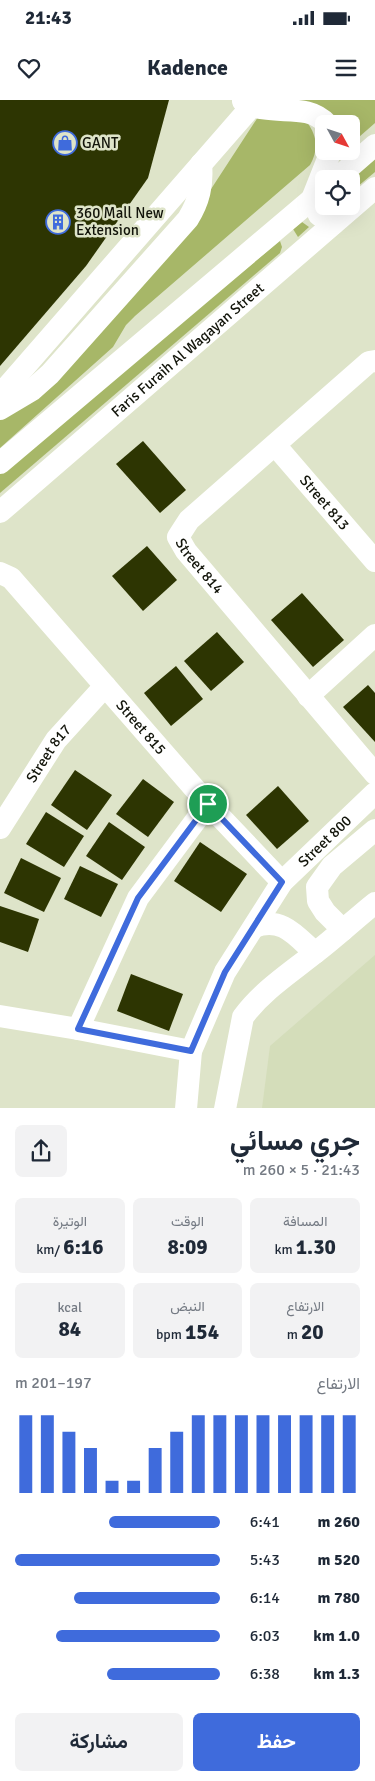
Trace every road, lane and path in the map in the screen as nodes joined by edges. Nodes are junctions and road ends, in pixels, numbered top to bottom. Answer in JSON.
{"nodes":[{"id":1,"x":250,"y":102,"type":"edge"},
{"id":2,"x":319,"y":115,"type":"edge"},
{"id":3,"x":375,"y":144,"type":"edge"},
{"id":4,"x":201,"y":164,"type":"junction"},
{"id":5,"x":346,"y":170,"type":"edge"},
{"id":6,"x":375,"y":188,"type":"edge"},
{"id":7,"x":315,"y":197,"type":"edge"},
{"id":8,"x":320,"y":215,"type":"edge"},
{"id":9,"x":333,"y":224,"type":"junction"},
{"id":10,"x":278,"y":228,"type":"junction"},
{"id":11,"x":300,"y":252,"type":"junction"},
{"id":12,"x":375,"y":362,"type":"edge"},
{"id":13,"x":0,"y":395,"type":"edge"},
{"id":14,"x":0,"y":409,"type":"edge"},
{"id":15,"x":275,"y":445,"type":"junction"},
{"id":16,"x":0,"y":463,"type":"edge"},
{"id":17,"x":0,"y":512,"type":"edge"},
{"id":18,"x":375,"y":561,"type":"edge"},
{"id":19,"x":0,"y":574,"type":"edge"},
{"id":20,"x":375,"y":635,"type":"edge"},
{"id":21,"x":104,"y":686,"type":"junction"},
{"id":22,"x":308,"y":696,"type":"junction"},
{"id":23,"x":375,"y":774,"type":"edge"},
{"id":24,"x":375,"y":793,"type":"edge"},
{"id":25,"x":208,"y":804,"type":"junction"},
{"id":26,"x":0,"y":828,"type":"edge"},
{"id":27,"x":375,"y":830,"type":"edge"},
{"id":28,"x":282,"y":882,"type":"junction"},
{"id":29,"x":375,"y":903,"type":"edge"},
{"id":30,"x":254,"y":927,"type":"junction"},
{"id":31,"x":343,"y":930,"type":"junction"},
{"id":32,"x":315,"y":953,"type":"junction"},
{"id":33,"x":0,"y":1016,"type":"edge"},
{"id":34,"x":78,"y":1029,"type":"junction"},
{"id":35,"x":191,"y":1051,"type":"junction"},
{"id":36,"x":186,"y":1108,"type":"edge"},
{"id":37,"x":225,"y":1108,"type":"edge"}],
"edges":[{"from":1,"to":2,"type":"street"},
{"from":1,"to":4,"type":"street"},
{"from":3,"to":5,"type":"street"},
{"from":4,"to":13,"type":"street"},
{"from":4,"to":14,"type":"street"},
{"from":6,"to":9,"type":"street","name":"Faris Furaih Al Wagayan Street"},
{"from":7,"to":10,"type":"street"},
{"from":8,"to":9,"type":"street"},
{"from":9,"to":11,"type":"street","name":"Faris Furaih Al Wagayan Street"},
{"from":10,"to":11,"type":"street"},
{"from":10,"to":16,"type":"street"},
{"from":11,"to":17,"type":"street","name":"Faris Furaih Al Wagayan Street"},
{"from":12,"to":15,"type":"street","name":"Street 814"},
{"from":15,"to":18,"type":"street","name":"Street 813"},
{"from":15,"to":22,"type":"street","name":"Street 814"},
{"from":19,"to":21,"type":"street","name":"Street 815"},
{"from":20,"to":22,"type":"street"},
{"from":21,"to":25,"type":"street","name":"Street 815"},
{"from":21,"to":26,"type":"street","name":"Street 817"},
{"from":22,"to":23,"type":"street","name":"Street 814"},
{"from":24,"to":28,"type":"street","name":"Street 800"},
{"from":25,"to":28,"type":"street","name":"Street 815"},
{"from":25,"to":34,"type":"street"},
{"from":27,"to":31,"type":"street"},
{"from":28,"to":30,"type":"street","name":"Street 800"},
{"from":29,"to":31,"type":"street"},
{"from":30,"to":32,"type":"street"},
{"from":30,"to":35,"type":"street","name":"Street 800"},
{"from":31,"to":32,"type":"street"},
{"from":32,"to":37,"type":"street"},
{"from":33,"to":34,"type":"street"},
{"from":34,"to":35,"type":"street"},
{"from":35,"to":36,"type":"street","name":"Street 800"}]}
